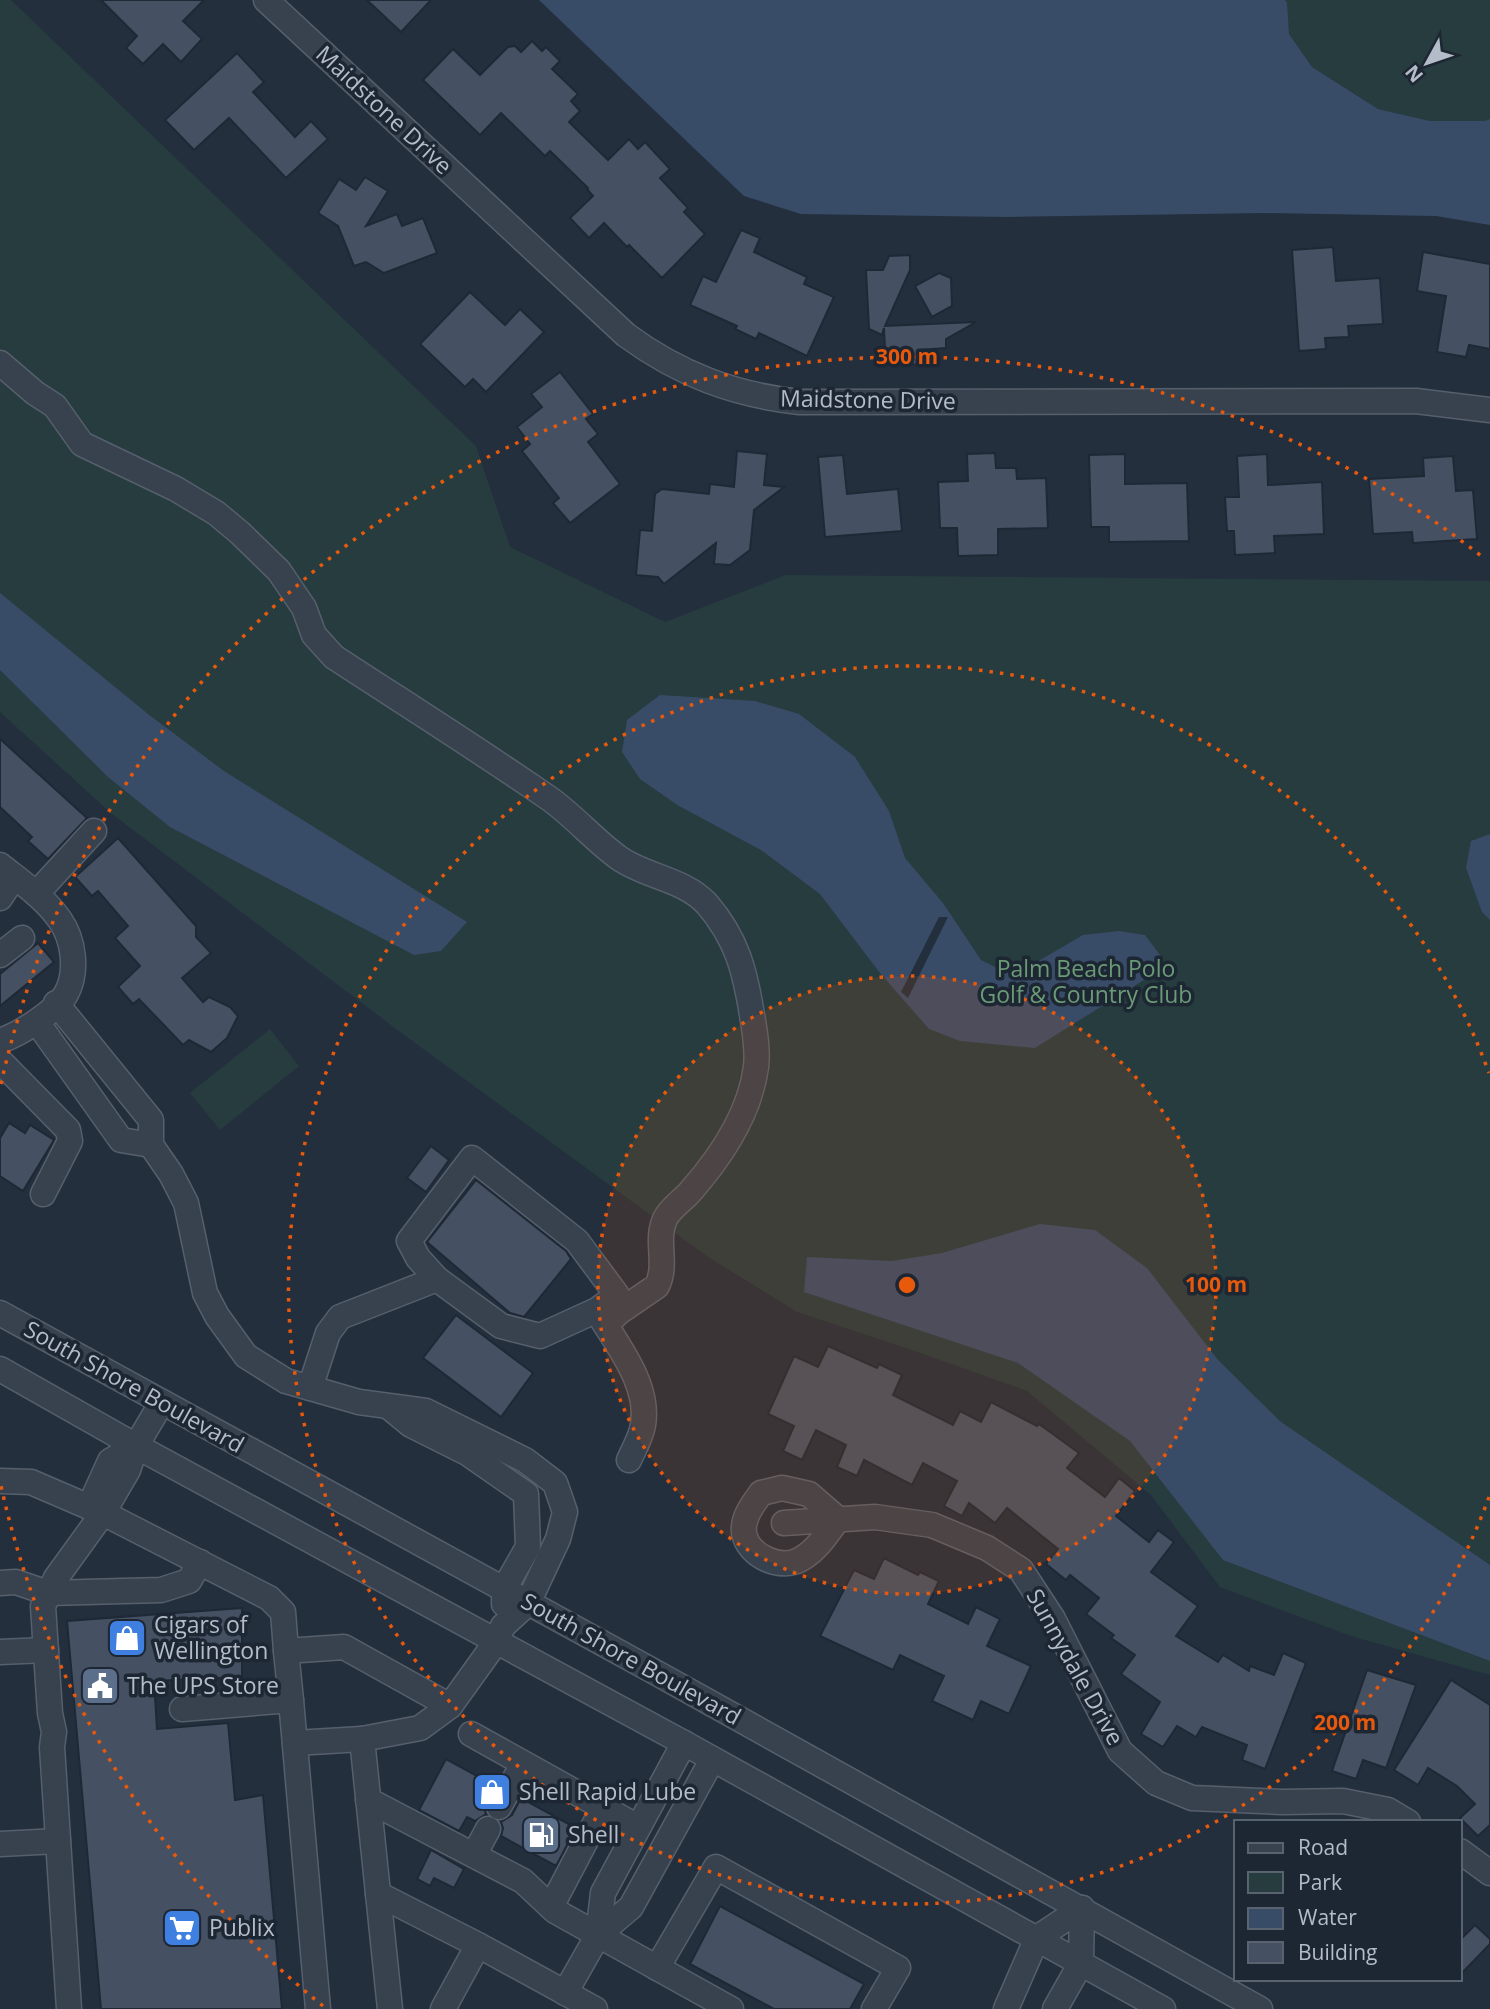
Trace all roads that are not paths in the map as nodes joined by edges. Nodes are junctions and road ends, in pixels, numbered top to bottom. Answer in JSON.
{"nodes":[{"id":1,"x":266,"y":0,"type":"edge"},
{"id":2,"x":0,"y":363,"type":"edge"},
{"id":3,"x":1490,"y":410,"type":"edge"},
{"id":4,"x":94,"y":831,"type":"dead end"},
{"id":5,"x":7,"y":871,"type":"edge"},
{"id":6,"x":36,"y":894,"type":"junction"},
{"id":7,"x":0,"y":898,"type":"edge"},
{"id":8,"x":22,"y":938,"type":"dead end"},
{"id":9,"x":0,"y":955,"type":"edge"},
{"id":10,"x":56,"y":1003,"type":"junction"},
{"id":11,"x":37,"y":1023,"type":"junction"},
{"id":12,"x":0,"y":1041,"type":"edge"},
{"id":13,"x":0,"y":1061,"type":"edge"},
{"id":14,"x":151,"y":1145,"type":"junction"},
{"id":15,"x":43,"y":1194,"type":"dead end"},
{"id":16,"x":437,"y":1279,"type":"junction"},
{"id":17,"x":0,"y":1313,"type":"edge"},
{"id":18,"x":601,"y":1318,"type":"junction"},
{"id":19,"x":0,"y":1369,"type":"edge"},
{"id":20,"x":310,"y":1388,"type":"junction"},
{"id":21,"x":162,"y":1402,"type":"junction"},
{"id":22,"x":389,"y":1406,"type":"junction"},
{"id":23,"x":136,"y":1446,"type":"junction"},
{"id":24,"x":629,"y":1460,"type":"dead end"},
{"id":25,"x":0,"y":1481,"type":"edge"},
{"id":26,"x":103,"y":1513,"type":"junction"},
{"id":27,"x":785,"y":1523,"type":"dead end"},
{"id":28,"x":200,"y":1562,"type":"junction"},
{"id":29,"x":0,"y":1583,"type":"edge"},
{"id":30,"x":504,"y":1589,"type":"junction"},
{"id":31,"x":48,"y":1593,"type":"junction"},
{"id":32,"x":528,"y":1602,"type":"junction"},
{"id":33,"x":500,"y":1634,"type":"junction"},
{"id":34,"x":46,"y":1650,"type":"junction"},
{"id":35,"x":286,"y":1651,"type":"junction"},
{"id":36,"x":0,"y":1652,"type":"edge"},
{"id":37,"x":291,"y":1700,"type":"junction"},
{"id":38,"x":450,"y":1706,"type":"junction"},
{"id":39,"x":182,"y":1709,"type":"dead end"},
{"id":40,"x":471,"y":1734,"type":"dead end"},
{"id":41,"x":362,"y":1740,"type":"junction"},
{"id":42,"x":295,"y":1743,"type":"junction"},
{"id":43,"x":684,"y":1743,"type":"junction"},
{"id":44,"x":712,"y":1760,"type":"junction"},
{"id":45,"x":523,"y":1763,"type":"junction"},
{"id":46,"x":368,"y":1800,"type":"junction"},
{"id":47,"x":603,"y":1808,"type":"junction"},
{"id":48,"x":1404,"y":1820,"type":"edge"},
{"id":49,"x":638,"y":1827,"type":"junction"},
{"id":50,"x":58,"y":1841,"type":"junction"},
{"id":51,"x":0,"y":1844,"type":"edge"},
{"id":52,"x":1462,"y":1852,"type":"edge"},
{"id":53,"x":474,"y":1855,"type":"junction"},
{"id":54,"x":1490,"y":1873,"type":"edge"},
{"id":55,"x":378,"y":1894,"type":"junction"},
{"id":56,"x":551,"y":1907,"type":"junction"},
{"id":57,"x":1082,"y":1908,"type":"junction"},
{"id":58,"x":597,"y":1935,"type":"junction"},
{"id":59,"x":1038,"y":1938,"type":"junction"},
{"id":60,"x":478,"y":1945,"type":"junction"},
{"id":61,"x":1081,"y":1963,"type":"junction"},
{"id":62,"x":657,"y":1968,"type":"junction"},
{"id":63,"x":565,"y":1993,"type":"junction"},
{"id":64,"x":717,"y":2006,"type":"edge"},
{"id":65,"x":69,"y":2009,"type":"edge"},
{"id":66,"x":318,"y":2009,"type":"edge"},
{"id":67,"x":390,"y":2009,"type":"edge"},
{"id":68,"x":443,"y":2009,"type":"edge"},
{"id":69,"x":595,"y":2009,"type":"edge"},
{"id":70,"x":874,"y":2009,"type":"edge"},
{"id":71,"x":1006,"y":2009,"type":"edge"},
{"id":72,"x":1055,"y":2009,"type":"edge"},
{"id":73,"x":1163,"y":2009,"type":"edge"},
{"id":74,"x":1260,"y":2009,"type":"edge"}],
"edges":[{"from":1,"to":3,"type":"street","name":"Maidstone Drive"},
{"from":2,"to":18,"type":"street"},
{"from":4,"to":6,"type":"street"},
{"from":5,"to":6,"type":"street"},
{"from":5,"to":7,"type":"street"},
{"from":6,"to":10,"type":"street"},
{"from":8,"to":9,"type":"street"},
{"from":10,"to":11,"type":"street"},
{"from":10,"to":14,"type":"street"},
{"from":11,"to":12,"type":"street"},
{"from":11,"to":14,"type":"street"},
{"from":13,"to":15,"type":"street"},
{"from":14,"to":20,"type":"street"},
{"from":16,"to":18,"type":"street"},
{"from":16,"to":18,"type":"street"},
{"from":16,"to":20,"type":"street"},
{"from":17,"to":21,"type":"street","name":"South Shore Boulevard"},
{"from":18,"to":24,"type":"street"},
{"from":19,"to":23,"type":"street","name":"South Shore Boulevard"},
{"from":20,"to":22,"type":"street"},
{"from":21,"to":23,"type":"street"},
{"from":21,"to":30,"type":"street","name":"South Shore Boulevard"},
{"from":22,"to":30,"type":"street"},
{"from":22,"to":32,"type":"street"},
{"from":23,"to":26,"type":"street"},
{"from":23,"to":33,"type":"street","name":"South Shore Boulevard"},
{"from":25,"to":26,"type":"street"},
{"from":26,"to":28,"type":"street"},
{"from":26,"to":31,"type":"street"},
{"from":27,"to":48,"type":"street","name":"Sunnydale Drive"},
{"from":28,"to":31,"type":"street"},
{"from":28,"to":35,"type":"street"},
{"from":29,"to":31,"type":"street"},
{"from":30,"to":32,"type":"street","name":"South Shore Boulevard"},
{"from":30,"to":33,"type":"street"},
{"from":31,"to":34,"type":"street"},
{"from":32,"to":33,"type":"street"},
{"from":32,"to":57,"type":"street","name":"South Shore Boulevard"},
{"from":33,"to":38,"type":"street"},
{"from":33,"to":43,"type":"street","name":"South Shore Boulevard"},
{"from":34,"to":36,"type":"street"},
{"from":34,"to":50,"type":"street"},
{"from":35,"to":37,"type":"street"},
{"from":35,"to":38,"type":"street"},
{"from":37,"to":39,"type":"street"},
{"from":37,"to":42,"type":"street"},
{"from":38,"to":41,"type":"street"},
{"from":40,"to":45,"type":"street"},
{"from":41,"to":42,"type":"street"},
{"from":41,"to":46,"type":"street"},
{"from":42,"to":66,"type":"street"},
{"from":43,"to":44,"type":"street","name":"South Shore Boulevard"},
{"from":43,"to":49,"type":"street"},
{"from":44,"to":58,"type":"street"},
{"from":44,"to":59,"type":"street","name":"South Shore Boulevard"},
{"from":45,"to":47,"type":"street"},
{"from":45,"to":53,"type":"street"},
{"from":46,"to":53,"type":"street"},
{"from":46,"to":55,"type":"street"},
{"from":47,"to":49,"type":"street"},
{"from":47,"to":56,"type":"street"},
{"from":49,"to":58,"type":"street"},
{"from":50,"to":51,"type":"street"},
{"from":50,"to":65,"type":"street"},
{"from":52,"to":54,"type":"street"},
{"from":53,"to":56,"type":"street"},
{"from":55,"to":60,"type":"street"},
{"from":55,"to":67,"type":"street"},
{"from":56,"to":58,"type":"street"},
{"from":57,"to":59,"type":"street"},
{"from":57,"to":61,"type":"street"},
{"from":57,"to":74,"type":"street","name":"South Shore Boulevard"},
{"from":58,"to":62,"type":"street"},
{"from":58,"to":63,"type":"street"},
{"from":59,"to":61,"type":"street","name":"South Shore Boulevard"},
{"from":59,"to":71,"type":"street"},
{"from":60,"to":63,"type":"street"},
{"from":60,"to":68,"type":"street"},
{"from":61,"to":72,"type":"street"},
{"from":61,"to":73,"type":"street","name":"South Shore Boulevard"},
{"from":62,"to":64,"type":"street"},
{"from":62,"to":70,"type":"street"},
{"from":63,"to":69,"type":"street"}]}
